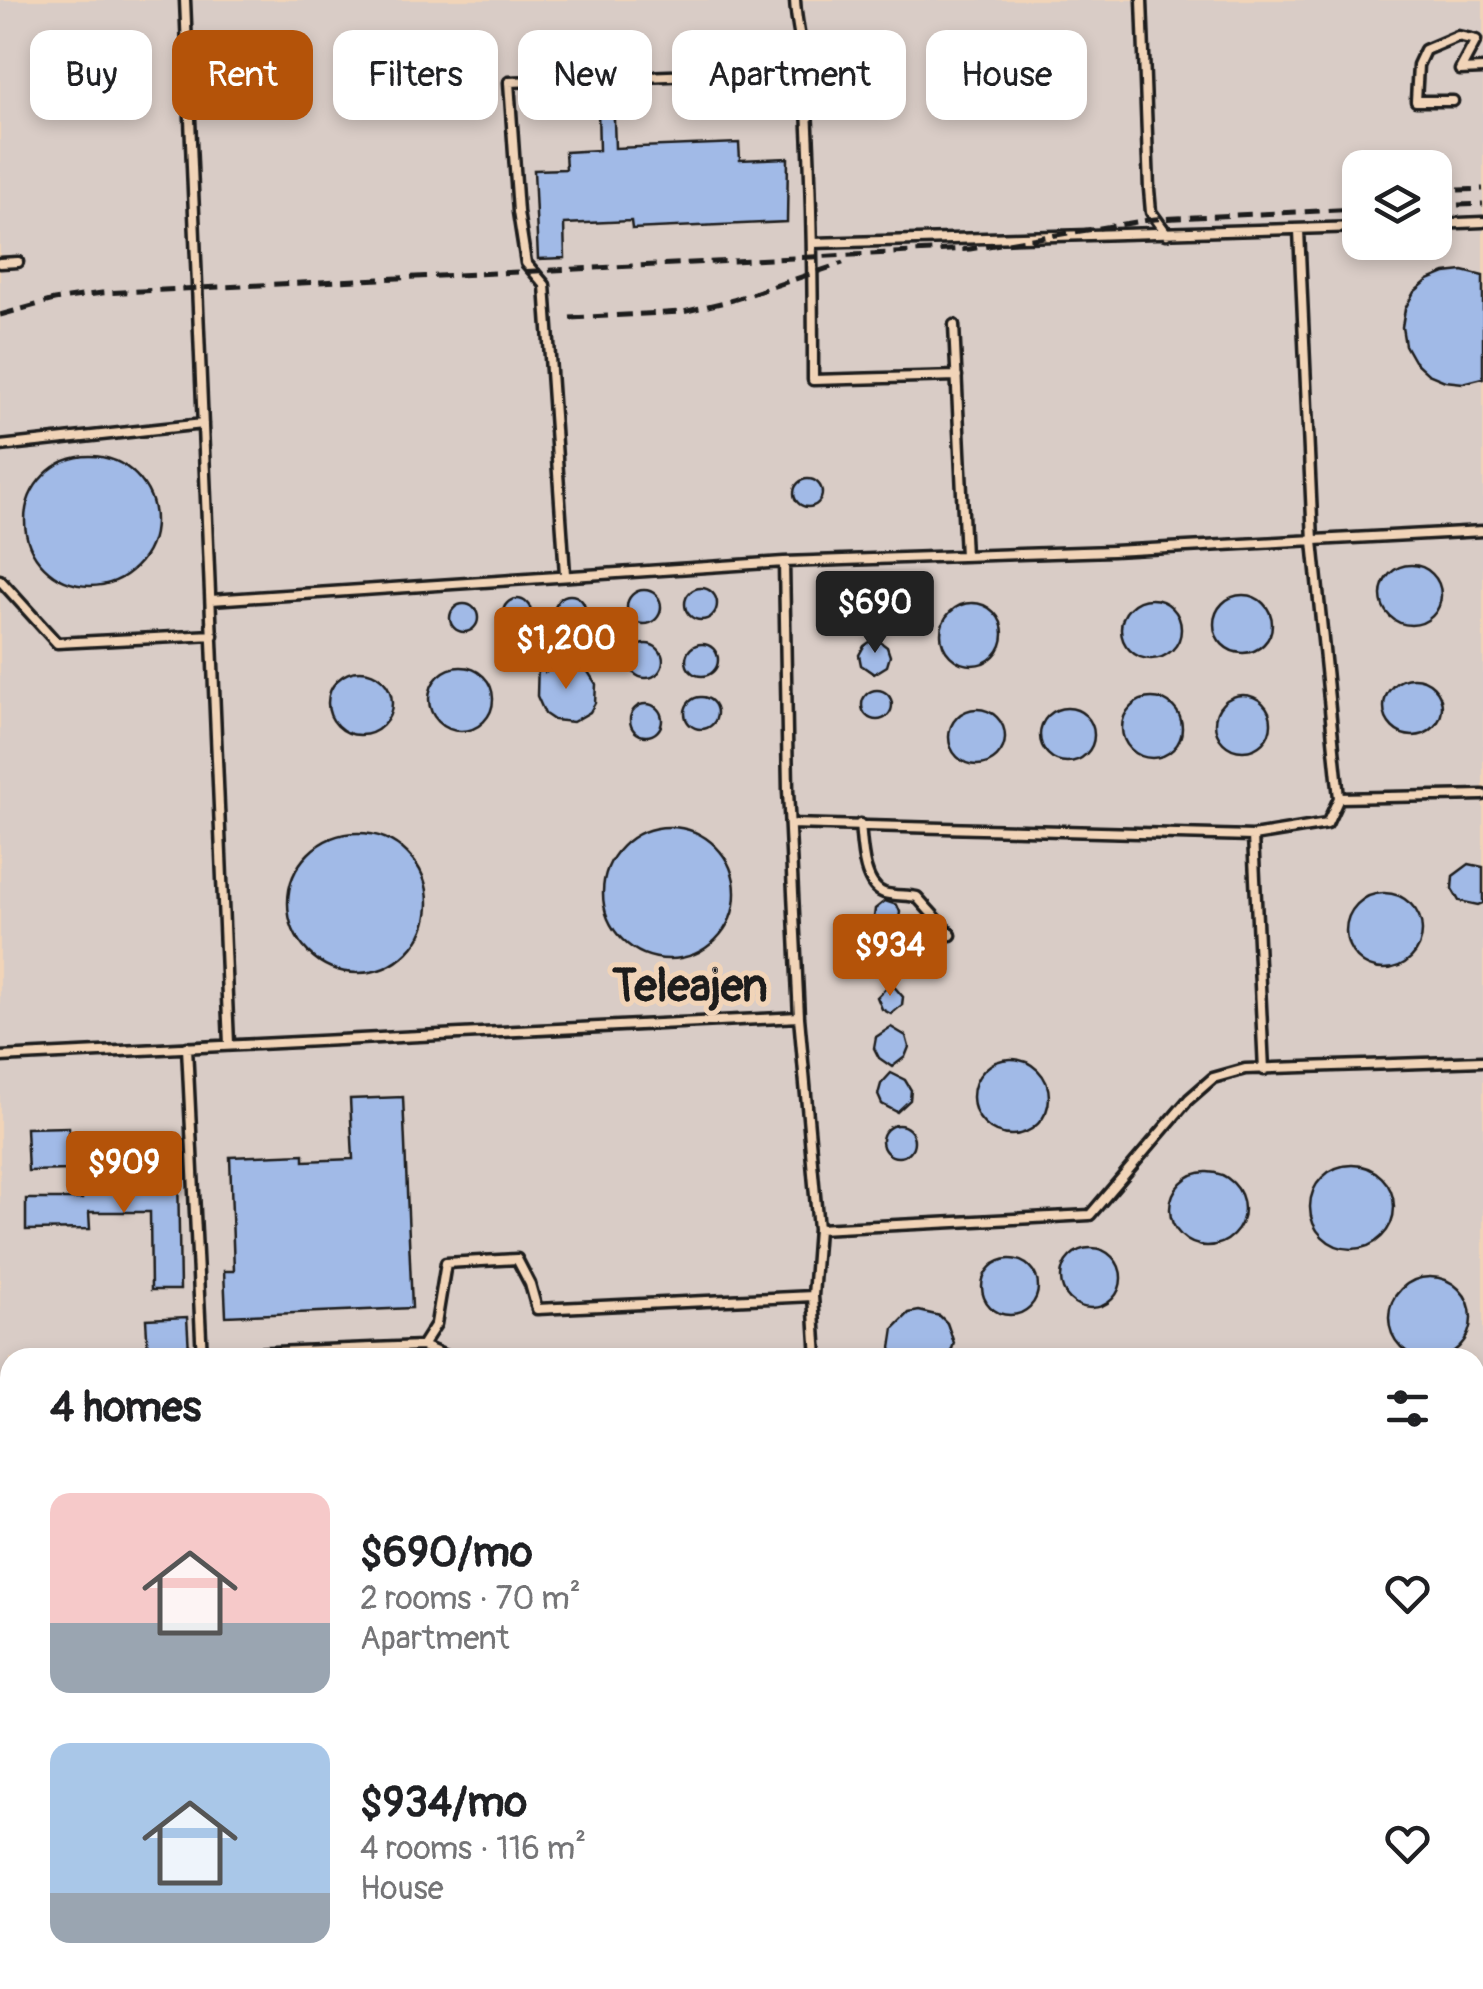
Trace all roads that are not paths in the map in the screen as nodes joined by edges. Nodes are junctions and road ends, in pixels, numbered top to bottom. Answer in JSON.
{"nodes":[{"id":1,"x":185,"y":0,"type":"edge"},
{"id":2,"x":795,"y":0,"type":"edge"},
{"id":3,"x":1142,"y":0,"type":"edge"},
{"id":4,"x":796,"y":30,"type":"edge"},
{"id":5,"x":1483,"y":69,"type":"edge"},
{"id":6,"x":672,"y":76,"type":"edge"},
{"id":7,"x":1453,"y":101,"type":"dead end"},
{"id":8,"x":807,"y":120,"type":"edge"},
{"id":9,"x":1483,"y":222,"type":"edge"},
{"id":10,"x":1452,"y":223,"type":"edge"},
{"id":11,"x":1342,"y":228,"type":"edge"},
{"id":12,"x":1298,"y":230,"type":"junction"},
{"id":13,"x":1167,"y":234,"type":"junction"},
{"id":14,"x":813,"y":243,"type":"junction"},
{"id":15,"x":18,"y":262,"type":"dead end"},
{"id":16,"x":0,"y":263,"type":"edge"},
{"id":17,"x":954,"y":324,"type":"dead end"},
{"id":18,"x":957,"y":376,"type":"junction"},
{"id":19,"x":202,"y":424,"type":"junction"},
{"id":20,"x":0,"y":446,"type":"edge"},
{"id":21,"x":1483,"y":531,"type":"edge"},
{"id":22,"x":1313,"y":542,"type":"junction"},
{"id":23,"x":965,"y":556,"type":"junction"},
{"id":24,"x":784,"y":562,"type":"junction"},
{"id":25,"x":566,"y":574,"type":"junction"},
{"id":26,"x":0,"y":580,"type":"edge"},
{"id":27,"x":211,"y":600,"type":"junction"},
{"id":28,"x":213,"y":635,"type":"junction"},
{"id":29,"x":1483,"y":795,"type":"edge"},
{"id":30,"x":1340,"y":798,"type":"junction"},
{"id":31,"x":790,"y":824,"type":"junction"},
{"id":32,"x":860,"y":824,"type":"junction"},
{"id":33,"x":1252,"y":836,"type":"junction"},
{"id":34,"x":951,"y":935,"type":"dead end"},
{"id":35,"x":799,"y":1017,"type":"junction"},
{"id":36,"x":229,"y":1044,"type":"junction"},
{"id":37,"x":188,"y":1047,"type":"junction"},
{"id":38,"x":0,"y":1057,"type":"edge"},
{"id":39,"x":1483,"y":1062,"type":"edge"},
{"id":40,"x":1264,"y":1070,"type":"junction"},
{"id":41,"x":818,"y":1229,"type":"junction"},
{"id":42,"x":814,"y":1296,"type":"junction"},
{"id":43,"x":422,"y":1346,"type":"junction"},
{"id":44,"x":202,"y":1348,"type":"edge"},
{"id":45,"x":378,"y":1348,"type":"edge"},
{"id":46,"x":427,"y":1348,"type":"edge"},
{"id":47,"x":817,"y":1348,"type":"edge"}],
"edges":[{"from":1,"to":19,"type":"lane"},
{"from":2,"to":4,"type":"lane"},
{"from":3,"to":13,"type":"lane"},
{"from":5,"to":7,"type":"lane"},
{"from":6,"to":25,"type":"lane"},
{"from":8,"to":14,"type":"lane"},
{"from":9,"to":10,"type":"lane"},
{"from":11,"to":12,"type":"lane"},
{"from":12,"to":13,"type":"lane"},
{"from":12,"to":22,"type":"lane"},
{"from":13,"to":14,"type":"lane"},
{"from":14,"to":18,"type":"lane"},
{"from":15,"to":16,"type":"lane"},
{"from":17,"to":18,"type":"lane"},
{"from":18,"to":23,"type":"lane"},
{"from":19,"to":20,"type":"lane"},
{"from":19,"to":27,"type":"lane"},
{"from":21,"to":22,"type":"lane"},
{"from":22,"to":23,"type":"lane"},
{"from":22,"to":30,"type":"lane"},
{"from":23,"to":24,"type":"lane"},
{"from":24,"to":25,"type":"lane"},
{"from":24,"to":31,"type":"lane"},
{"from":25,"to":27,"type":"lane"},
{"from":26,"to":28,"type":"lane"},
{"from":27,"to":28,"type":"lane"},
{"from":28,"to":36,"type":"lane"},
{"from":29,"to":30,"type":"lane"},
{"from":30,"to":33,"type":"lane"},
{"from":31,"to":32,"type":"lane"},
{"from":31,"to":35,"type":"lane"},
{"from":32,"to":33,"type":"lane"},
{"from":32,"to":34,"type":"lane"},
{"from":33,"to":40,"type":"lane"},
{"from":35,"to":36,"type":"lane"},
{"from":35,"to":41,"type":"lane"},
{"from":36,"to":37,"type":"lane"},
{"from":37,"to":38,"type":"lane"},
{"from":37,"to":44,"type":"lane"},
{"from":39,"to":40,"type":"lane"},
{"from":40,"to":41,"type":"lane"},
{"from":41,"to":42,"type":"lane"},
{"from":42,"to":43,"type":"lane"},
{"from":42,"to":47,"type":"lane"},
{"from":43,"to":45,"type":"lane"},
{"from":43,"to":46,"type":"lane"}]}
